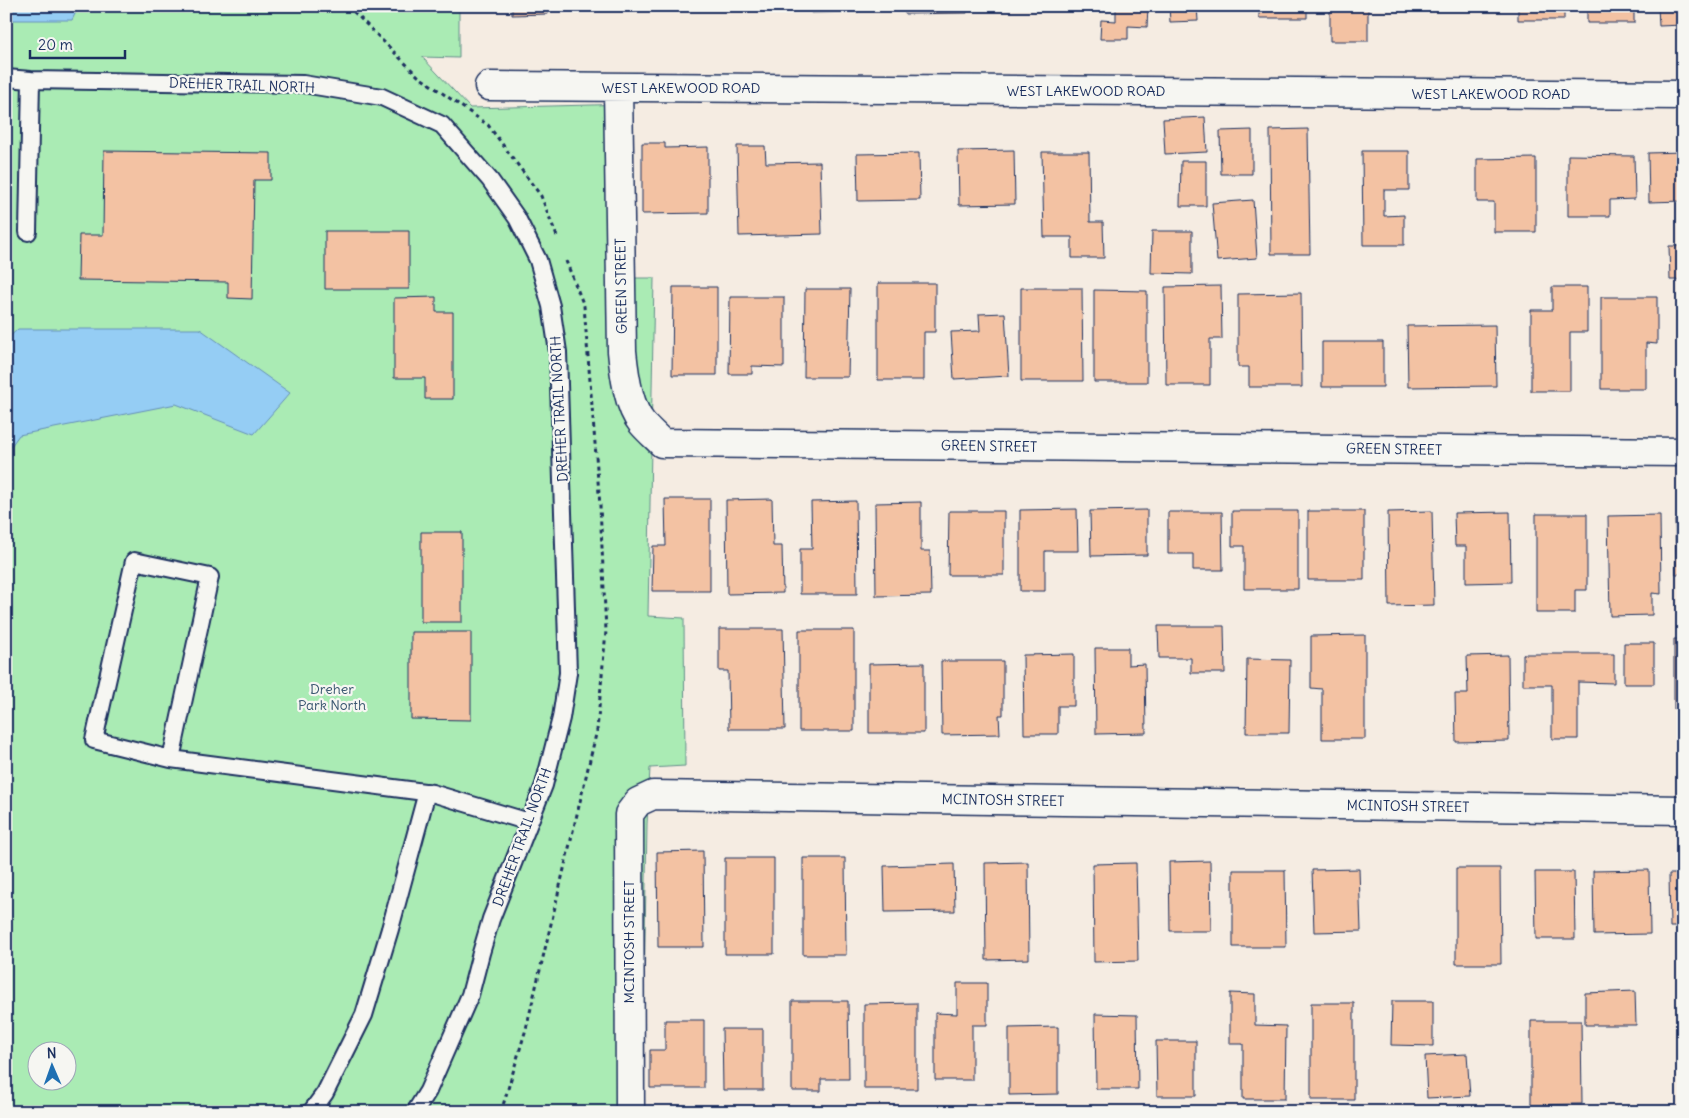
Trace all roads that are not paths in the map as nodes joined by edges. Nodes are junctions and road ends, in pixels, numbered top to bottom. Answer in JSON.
{"nodes":[{"id":1,"x":6,"y":78,"type":"edge"},
{"id":2,"x":31,"y":80,"type":"junction"},
{"id":3,"x":489,"y":86,"type":"dead end"},
{"id":4,"x":618,"y":87,"type":"junction"},
{"id":5,"x":1683,"y":95,"type":"edge"},
{"id":6,"x":28,"y":232,"type":"dead end"},
{"id":7,"x":1683,"y":452,"type":"edge"},
{"id":8,"x":171,"y":760,"type":"junction"},
{"id":9,"x":427,"y":792,"type":"junction"},
{"id":10,"x":1683,"y":810,"type":"edge"},
{"id":11,"x":529,"y":822,"type":"junction"},
{"id":12,"x":311,"y":1112,"type":"edge"},
{"id":13,"x":415,"y":1112,"type":"edge"},
{"id":14,"x":630,"y":1112,"type":"edge"}],
"edges":[{"from":1,"to":2,"type":"lane","name":"DREHER TRAIL NORTH"},
{"from":2,"to":6,"type":"lane"},
{"from":2,"to":11,"type":"lane","name":"DREHER TRAIL NORTH"},
{"from":3,"to":4,"type":"street","name":"WEST LAKEWOOD ROAD"},
{"from":4,"to":5,"type":"street","name":"WEST LAKEWOOD ROAD"},
{"from":4,"to":7,"type":"street","name":"GREEN STREET"},
{"from":8,"to":8,"type":"lane"},
{"from":8,"to":9,"type":"lane"},
{"from":9,"to":11,"type":"lane"},
{"from":9,"to":12,"type":"lane"},
{"from":10,"to":14,"type":"street","name":"MCINTOSH STREET"},
{"from":11,"to":13,"type":"lane","name":"DREHER TRAIL NORTH"}]}
